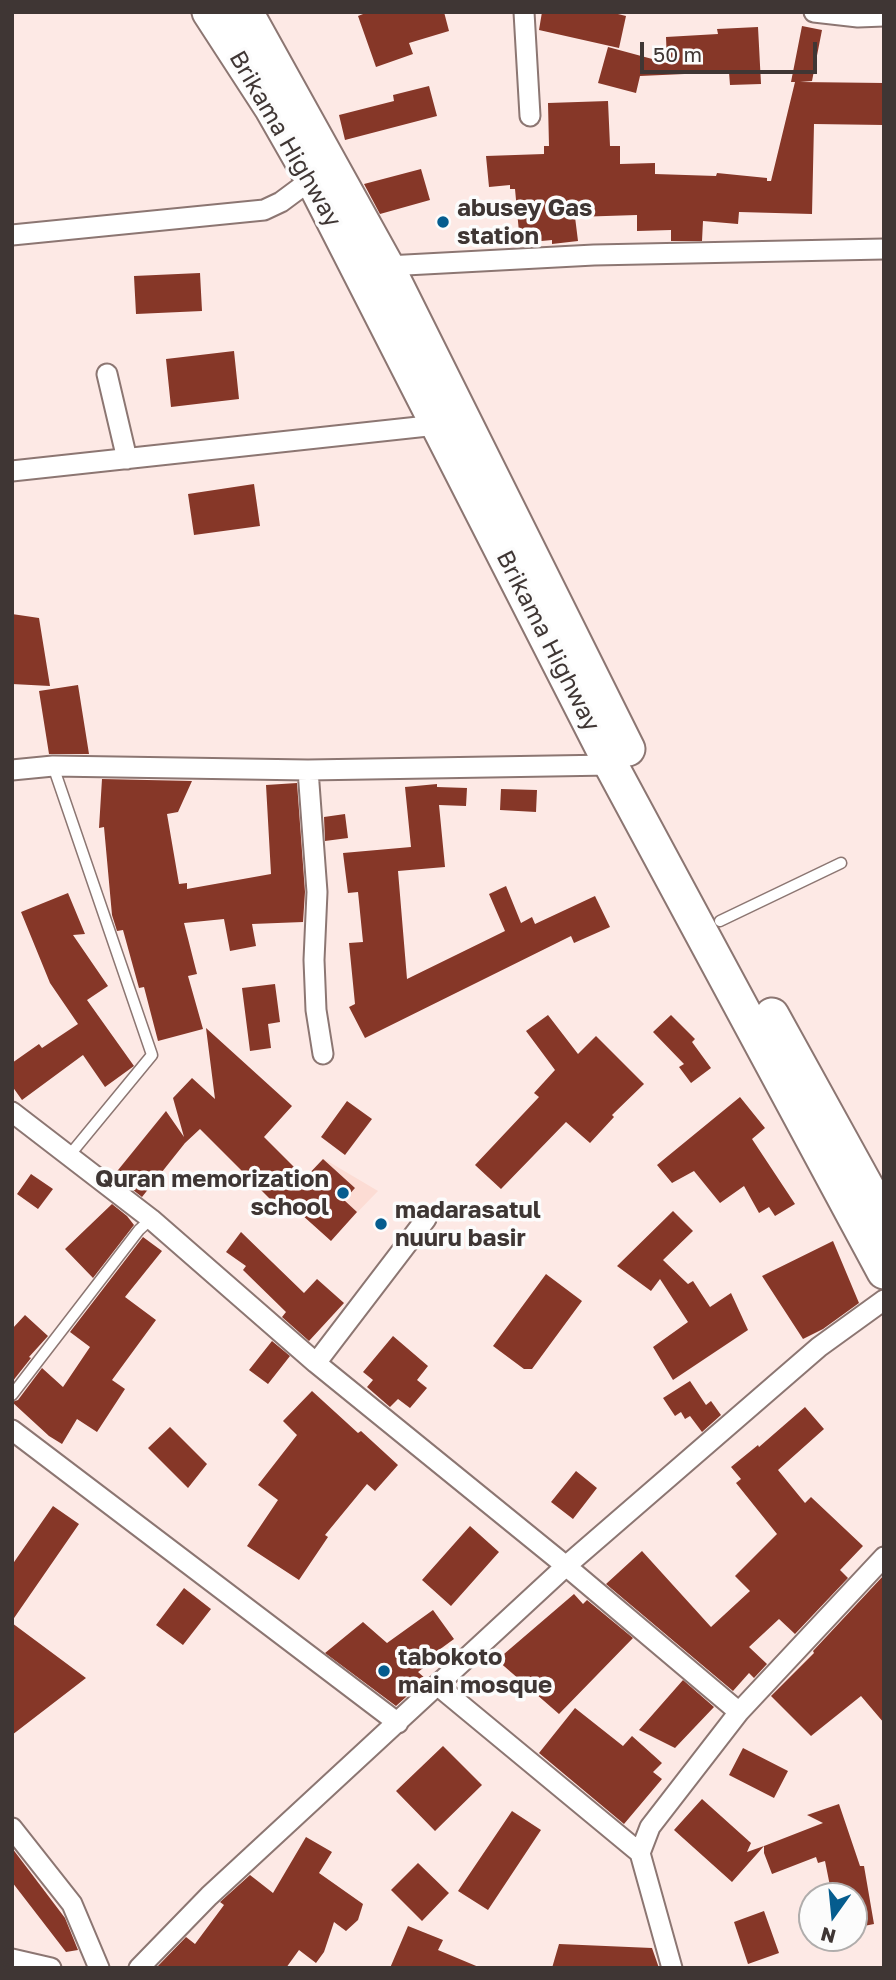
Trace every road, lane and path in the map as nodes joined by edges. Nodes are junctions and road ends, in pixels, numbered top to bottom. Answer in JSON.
{"nodes":[{"id":1,"x":209,"y":12,"type":"edge"},
{"id":2,"x":524,"y":12,"type":"edge"},
{"id":3,"x":814,"y":12,"type":"edge"},
{"id":4,"x":256,"y":15,"type":"edge"},
{"id":5,"x":859,"y":15,"type":"edge"},
{"id":6,"x":884,"y":16,"type":"edge"},
{"id":7,"x":530,"y":116,"type":"dead end"},
{"id":8,"x":312,"y":179,"type":"junction"},
{"id":9,"x":12,"y":234,"type":"edge"},
{"id":10,"x":884,"y":249,"type":"edge"},
{"id":11,"x":387,"y":266,"type":"junction"},
{"id":12,"x":107,"y":374,"type":"dead end"},
{"id":13,"x":438,"y":425,"type":"junction"},
{"id":14,"x":127,"y":459,"type":"junction"},
{"id":15,"x":12,"y":471,"type":"edge"},
{"id":16,"x":611,"y":765,"type":"junction"},
{"id":17,"x":53,"y":766,"type":"junction"},
{"id":18,"x":12,"y":770,"type":"edge"},
{"id":19,"x":308,"y":770,"type":"junction"},
{"id":20,"x":841,"y":863,"type":"dead end"},
{"id":21,"x":720,"y":921,"type":"junction"},
{"id":22,"x":323,"y":1054,"type":"dead end"},
{"id":23,"x":12,"y":1112,"type":"edge"},
{"id":24,"x":68,"y":1157,"type":"junction"},
{"id":25,"x":884,"y":1218,"type":"edge"},
{"id":26,"x":151,"y":1219,"type":"junction"},
{"id":27,"x":426,"y":1219,"type":"dead end"},
{"id":28,"x":884,"y":1272,"type":"edge"},
{"id":29,"x":884,"y":1300,"type":"edge"},
{"id":30,"x":316,"y":1363,"type":"junction"},
{"id":31,"x":12,"y":1395,"type":"edge"},
{"id":32,"x":12,"y":1430,"type":"edge"},
{"id":33,"x":884,"y":1557,"type":"edge"},
{"id":34,"x":566,"y":1566,"type":"junction"},
{"id":35,"x":437,"y":1685,"type":"junction"},
{"id":36,"x":739,"y":1712,"type":"junction"},
{"id":37,"x":398,"y":1723,"type":"junction"},
{"id":38,"x":12,"y":1828,"type":"edge"},
{"id":39,"x":640,"y":1853,"type":"junction"},
{"id":40,"x":12,"y":1959,"type":"edge"},
{"id":41,"x":51,"y":1968,"type":"edge"},
{"id":42,"x":99,"y":1968,"type":"edge"},
{"id":43,"x":138,"y":1968,"type":"edge"},
{"id":44,"x":672,"y":1968,"type":"edge"}],
"edges":[{"from":1,"to":8,"type":"highway","name":"Brikama Highway"},
{"from":2,"to":7,"type":"street"},
{"from":3,"to":5,"type":"street"},
{"from":4,"to":11,"type":"highway","name":"Brikama Highway"},
{"from":5,"to":6,"type":"street"},
{"from":8,"to":9,"type":"street"},
{"from":8,"to":13,"type":"highway","name":"Brikama Highway"},
{"from":10,"to":11,"type":"street"},
{"from":11,"to":21,"type":"highway","name":"Brikama Highway"},
{"from":12,"to":14,"type":"street"},
{"from":13,"to":14,"type":"street"},
{"from":13,"to":16,"type":"highway","name":"Brikama Highway"},
{"from":14,"to":15,"type":"street"},
{"from":16,"to":19,"type":"street"},
{"from":16,"to":28,"type":"highway","name":"Brikama Highway"},
{"from":17,"to":18,"type":"street"},
{"from":17,"to":19,"type":"street"},
{"from":17,"to":24,"type":"lane"},
{"from":19,"to":22,"type":"street"},
{"from":20,"to":21,"type":"lane"},
{"from":21,"to":25,"type":"highway","name":"Brikama Highway"},
{"from":23,"to":24,"type":"street"},
{"from":24,"to":26,"type":"street"},
{"from":26,"to":30,"type":"street"},
{"from":26,"to":31,"type":"lane"},
{"from":27,"to":30,"type":"street"},
{"from":29,"to":34,"type":"street"},
{"from":30,"to":34,"type":"street"},
{"from":32,"to":37,"type":"street"},
{"from":33,"to":36,"type":"street"},
{"from":34,"to":35,"type":"street"},
{"from":34,"to":36,"type":"street"},
{"from":35,"to":37,"type":"street"},
{"from":35,"to":39,"type":"street"},
{"from":36,"to":39,"type":"street"},
{"from":37,"to":43,"type":"street"},
{"from":38,"to":42,"type":"street"},
{"from":39,"to":44,"type":"street"},
{"from":40,"to":41,"type":"street"}]}
